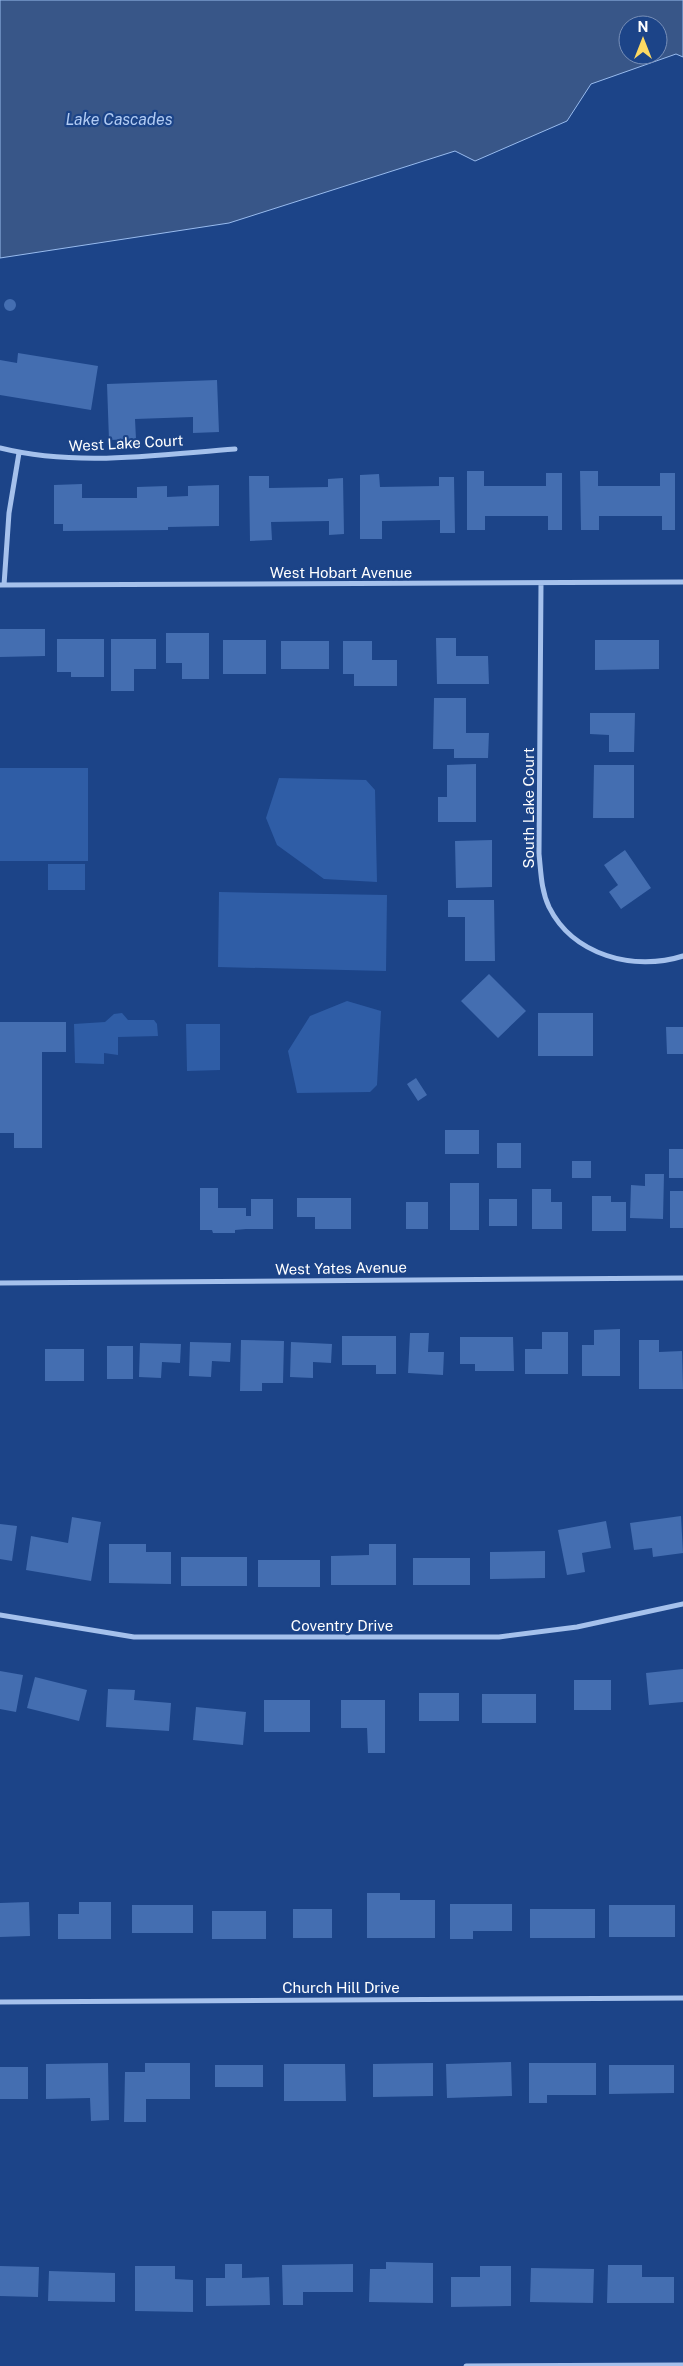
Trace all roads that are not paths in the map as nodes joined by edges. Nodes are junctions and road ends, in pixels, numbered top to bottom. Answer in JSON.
{"nodes":[{"id":1,"x":0,"y":448,"type":"edge"},
{"id":2,"x":235,"y":449,"type":"dead end"},
{"id":3,"x":19,"y":453,"type":"junction"},
{"id":4,"x":683,"y":582,"type":"edge"},
{"id":5,"x":541,"y":583,"type":"junction"},
{"id":6,"x":2,"y":585,"type":"edge"},
{"id":7,"x":683,"y":956,"type":"edge"},
{"id":8,"x":683,"y":1278,"type":"edge"},
{"id":9,"x":0,"y":1283,"type":"edge"},
{"id":10,"x":683,"y":1604,"type":"edge"},
{"id":11,"x":0,"y":1615,"type":"edge"},
{"id":12,"x":683,"y":1998,"type":"edge"},
{"id":13,"x":0,"y":2002,"type":"edge"},
{"id":14,"x":683,"y":2365,"type":"edge"},
{"id":15,"x":466,"y":2366,"type":"edge"}],
"edges":[{"from":1,"to":3,"type":"street","name":"West Lake Court"},
{"from":2,"to":3,"type":"street","name":"West Lake Court"},
{"from":3,"to":6,"type":"street"},
{"from":4,"to":5,"type":"street","name":"West Hobart Avenue"},
{"from":5,"to":6,"type":"street","name":"West Hobart Avenue"},
{"from":5,"to":7,"type":"street","name":"South Lake Court"},
{"from":8,"to":9,"type":"street","name":"West Yates Avenue"},
{"from":10,"to":11,"type":"street","name":"Coventry Drive"},
{"from":12,"to":13,"type":"street","name":"Church Hill Drive"},
{"from":14,"to":15,"type":"street"}]}
